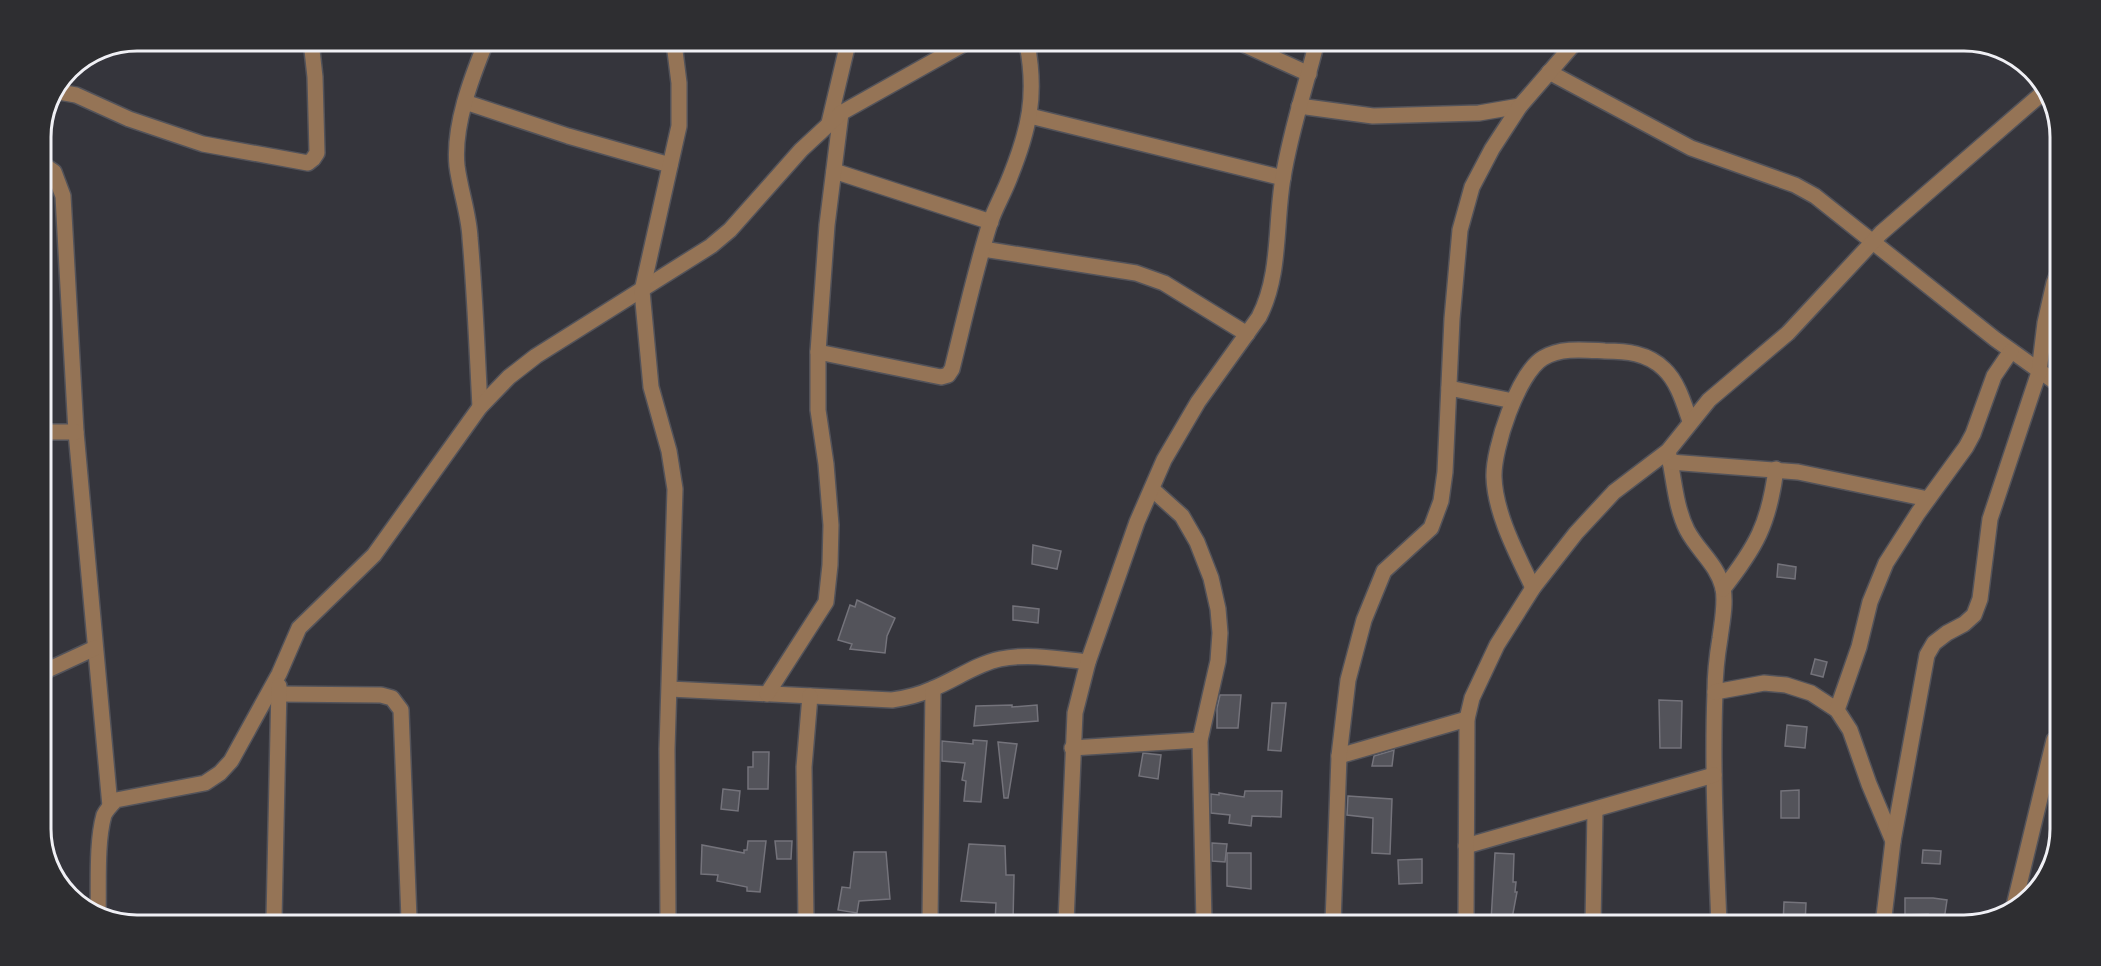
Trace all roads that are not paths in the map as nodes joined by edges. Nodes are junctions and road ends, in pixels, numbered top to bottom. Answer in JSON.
{"nodes":[{"id":1,"x":312,"y":51,"type":"edge"},
{"id":2,"x":482,"y":51,"type":"edge"},
{"id":3,"x":675,"y":51,"type":"edge"},
{"id":4,"x":847,"y":51,"type":"edge"},
{"id":5,"x":952,"y":51,"type":"edge"},
{"id":6,"x":1028,"y":51,"type":"edge"},
{"id":7,"x":1258,"y":51,"type":"edge"},
{"id":8,"x":1315,"y":51,"type":"edge"},
{"id":9,"x":1568,"y":51,"type":"edge"},
{"id":10,"x":1549,"y":72,"type":"junction"},
{"id":11,"x":1309,"y":74,"type":"junction"},
{"id":12,"x":64,"y":93,"type":"edge"},
{"id":13,"x":2039,"y":96,"type":"edge"},
{"id":14,"x":465,"y":102,"type":"junction"},
{"id":15,"x":1299,"y":106,"type":"junction"},
{"id":16,"x":1520,"y":106,"type":"junction"},
{"id":17,"x":1030,"y":116,"type":"junction"},
{"id":18,"x":835,"y":118,"type":"junction"},
{"id":19,"x":670,"y":165,"type":"junction"},
{"id":20,"x":51,"y":170,"type":"edge"},
{"id":21,"x":834,"y":171,"type":"junction"},
{"id":22,"x":1283,"y":178,"type":"junction"},
{"id":23,"x":990,"y":222,"type":"junction"},
{"id":24,"x":1873,"y":242,"type":"junction"},
{"id":25,"x":983,"y":249,"type":"junction"},
{"id":26,"x":642,"y":291,"type":"junction"},
{"id":27,"x":2050,"y":301,"type":"edge"},
{"id":28,"x":1247,"y":334,"type":"junction"},
{"id":29,"x":818,"y":351,"type":"junction"},
{"id":30,"x":2011,"y":351,"type":"junction"},
{"id":31,"x":2039,"y":372,"type":"junction"},
{"id":32,"x":2050,"y":379,"type":"edge"},
{"id":33,"x":1449,"y":388,"type":"junction"},
{"id":34,"x":1513,"y":401,"type":"junction"},
{"id":35,"x":480,"y":407,"type":"junction"},
{"id":36,"x":1690,"y":421,"type":"junction"},
{"id":37,"x":51,"y":432,"type":"edge"},
{"id":38,"x":76,"y":432,"type":"junction"},
{"id":39,"x":1669,"y":456,"type":"junction"},
{"id":40,"x":1776,"y":469,"type":"junction"},
{"id":41,"x":1152,"y":489,"type":"junction"},
{"id":42,"x":1928,"y":500,"type":"junction"},
{"id":43,"x":1533,"y":588,"type":"junction"},
{"id":44,"x":1723,"y":589,"type":"junction"},
{"id":45,"x":95,"y":648,"type":"junction"},
{"id":46,"x":1088,"y":662,"type":"junction"},
{"id":47,"x":51,"y":668,"type":"edge"},
{"id":48,"x":279,"y":674,"type":"junction"},
{"id":49,"x":670,"y":688,"type":"junction"},
{"id":50,"x":933,"y":689,"type":"junction"},
{"id":51,"x":1715,"y":692,"type":"junction"},
{"id":52,"x":278,"y":694,"type":"junction"},
{"id":53,"x":767,"y":694,"type":"junction"},
{"id":54,"x":810,"y":696,"type":"junction"},
{"id":55,"x":1837,"y":710,"type":"junction"},
{"id":56,"x":1467,"y":719,"type":"junction"},
{"id":57,"x":1200,"y":740,"type":"junction"},
{"id":58,"x":1072,"y":748,"type":"junction"},
{"id":59,"x":1339,"y":756,"type":"junction"},
{"id":60,"x":2050,"y":757,"type":"edge"},
{"id":61,"x":1714,"y":775,"type":"junction"},
{"id":62,"x":110,"y":806,"type":"junction"},
{"id":63,"x":1594,"y":810,"type":"junction"},
{"id":64,"x":1893,"y":841,"type":"junction"},
{"id":65,"x":1466,"y":846,"type":"junction"},
{"id":66,"x":2016,"y":897,"type":"edge"},
{"id":67,"x":98,"y":905,"type":"edge"},
{"id":68,"x":274,"y":915,"type":"edge"},
{"id":69,"x":410,"y":915,"type":"edge"},
{"id":70,"x":668,"y":915,"type":"edge"},
{"id":71,"x":806,"y":915,"type":"edge"},
{"id":72,"x":930,"y":915,"type":"edge"},
{"id":73,"x":1066,"y":915,"type":"edge"},
{"id":74,"x":1204,"y":915,"type":"edge"},
{"id":75,"x":1333,"y":915,"type":"edge"},
{"id":76,"x":1466,"y":915,"type":"edge"},
{"id":77,"x":1593,"y":915,"type":"edge"},
{"id":78,"x":1719,"y":915,"type":"edge"},
{"id":79,"x":1884,"y":915,"type":"edge"}],
"edges":[{"from":1,"to":12,"type":"street"},
{"from":2,"to":14,"type":"street"},
{"from":3,"to":19,"type":"street"},
{"from":4,"to":18,"type":"street"},
{"from":5,"to":18,"type":"street"},
{"from":6,"to":17,"type":"street"},
{"from":7,"to":11,"type":"street"},
{"from":8,"to":11,"type":"street"},
{"from":9,"to":10,"type":"street"},
{"from":10,"to":16,"type":"street"},
{"from":10,"to":24,"type":"street"},
{"from":11,"to":15,"type":"street"},
{"from":13,"to":24,"type":"street"},
{"from":14,"to":19,"type":"street"},
{"from":14,"to":35,"type":"street"},
{"from":15,"to":16,"type":"street"},
{"from":15,"to":22,"type":"street"},
{"from":16,"to":33,"type":"street"},
{"from":17,"to":22,"type":"street"},
{"from":17,"to":23,"type":"street"},
{"from":18,"to":21,"type":"street"},
{"from":18,"to":26,"type":"street"},
{"from":19,"to":26,"type":"street"},
{"from":20,"to":38,"type":"street"},
{"from":21,"to":23,"type":"street"},
{"from":21,"to":29,"type":"street"},
{"from":22,"to":28,"type":"street"},
{"from":23,"to":25,"type":"street"},
{"from":24,"to":30,"type":"street"},
{"from":24,"to":36,"type":"street"},
{"from":25,"to":28,"type":"street"},
{"from":25,"to":29,"type":"street"},
{"from":26,"to":35,"type":"street"},
{"from":26,"to":49,"type":"street"},
{"from":27,"to":31,"type":"street"},
{"from":28,"to":41,"type":"street"},
{"from":29,"to":53,"type":"street"},
{"from":30,"to":31,"type":"street"},
{"from":30,"to":42,"type":"street"},
{"from":31,"to":32,"type":"street"},
{"from":31,"to":64,"type":"street"},
{"from":33,"to":34,"type":"street"},
{"from":33,"to":59,"type":"street"},
{"from":34,"to":36,"type":"street"},
{"from":34,"to":43,"type":"street"},
{"from":35,"to":48,"type":"street"},
{"from":36,"to":39,"type":"street"},
{"from":37,"to":38,"type":"street"},
{"from":38,"to":45,"type":"street"},
{"from":39,"to":40,"type":"street"},
{"from":39,"to":43,"type":"street"},
{"from":39,"to":44,"type":"street"},
{"from":40,"to":42,"type":"street"},
{"from":40,"to":44,"type":"street"},
{"from":41,"to":46,"type":"street"},
{"from":41,"to":57,"type":"street"},
{"from":42,"to":55,"type":"street"},
{"from":43,"to":56,"type":"street"},
{"from":44,"to":51,"type":"street"},
{"from":45,"to":47,"type":"street"},
{"from":45,"to":62,"type":"street"},
{"from":46,"to":50,"type":"street"},
{"from":46,"to":58,"type":"street"},
{"from":48,"to":52,"type":"street"},
{"from":48,"to":62,"type":"street"},
{"from":49,"to":53,"type":"street"},
{"from":49,"to":70,"type":"street"},
{"from":50,"to":54,"type":"street"},
{"from":50,"to":72,"type":"street"},
{"from":51,"to":55,"type":"street"},
{"from":51,"to":61,"type":"street"},
{"from":52,"to":68,"type":"street"},
{"from":52,"to":69,"type":"street"},
{"from":53,"to":54,"type":"street"},
{"from":54,"to":71,"type":"street"},
{"from":55,"to":64,"type":"street"},
{"from":56,"to":59,"type":"street"},
{"from":56,"to":65,"type":"street"},
{"from":57,"to":58,"type":"street"},
{"from":57,"to":74,"type":"street"},
{"from":58,"to":73,"type":"street"},
{"from":59,"to":75,"type":"street"},
{"from":60,"to":66,"type":"street"},
{"from":61,"to":63,"type":"street"},
{"from":61,"to":78,"type":"street"},
{"from":62,"to":67,"type":"street"},
{"from":63,"to":65,"type":"street"},
{"from":63,"to":77,"type":"street"},
{"from":64,"to":79,"type":"street"},
{"from":65,"to":76,"type":"street"}]}
